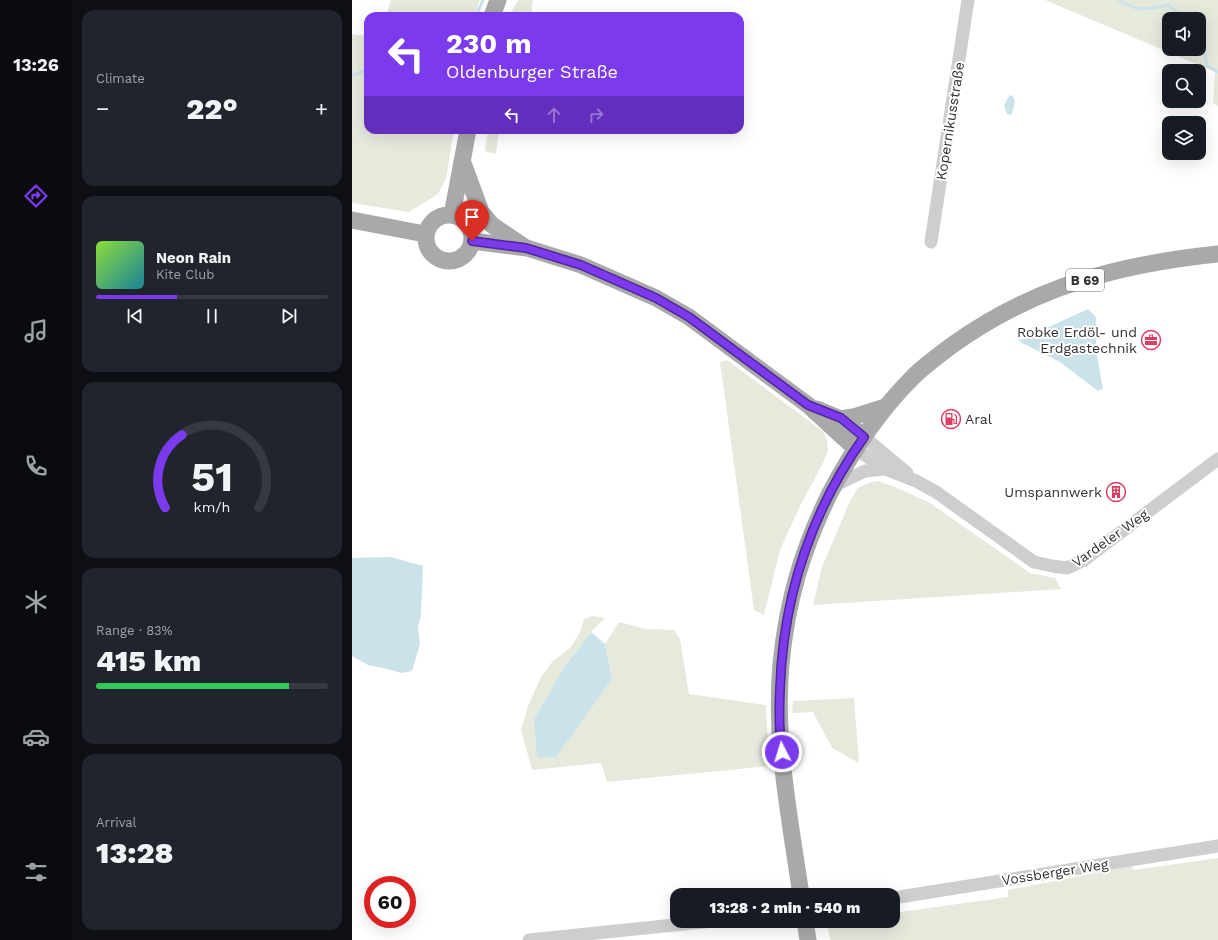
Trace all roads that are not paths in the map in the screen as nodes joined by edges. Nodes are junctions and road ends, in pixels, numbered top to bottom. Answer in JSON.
{"nodes":[{"id":1,"x":498,"y":0,"type":"edge"},
{"id":2,"x":968,"y":0,"type":"edge"},
{"id":3,"x":494,"y":12,"type":"edge"},
{"id":4,"x":467,"y":134,"type":"edge"},
{"id":5,"x":463,"y":164,"type":"junction"},
{"id":6,"x":452,"y":214,"type":"junction"},
{"id":7,"x":352,"y":220,"type":"edge"},
{"id":8,"x":425,"y":234,"type":"junction"},
{"id":9,"x":472,"y":241,"type":"junction"},
{"id":10,"x":932,"y":242,"type":"dead end"},
{"id":11,"x":526,"y":248,"type":"junction"},
{"id":12,"x":1218,"y":254,"type":"edge"},
{"id":13,"x":808,"y":405,"type":"junction"},
{"id":14,"x":885,"y":407,"type":"junction"},
{"id":15,"x":841,"y":418,"type":"junction"},
{"id":16,"x":860,"y":443,"type":"junction"},
{"id":17,"x":1218,"y":459,"type":"edge"},
{"id":18,"x":885,"y":469,"type":"junction"},
{"id":19,"x":916,"y":481,"type":"junction"},
{"id":20,"x":834,"y":486,"type":"junction"},
{"id":21,"x":1218,"y":846,"type":"edge"},
{"id":22,"x":800,"y":888,"type":"edge"},
{"id":23,"x":900,"y":897,"type":"edge"},
{"id":24,"x":670,"y":925,"type":"edge"},
{"id":25,"x":806,"y":928,"type":"edge"},
{"id":26,"x":529,"y":940,"type":"edge"},
{"id":27,"x":808,"y":940,"type":"edge"}],
"edges":[{"from":1,"to":3,"type":"main road"},
{"from":2,"to":10,"type":"street","name":"Kopernikusstraße"},
{"from":4,"to":5,"type":"main road"},
{"from":5,"to":6,"type":"main road"},
{"from":5,"to":11,"type":"main road"},
{"from":6,"to":8,"type":"main road"},
{"from":6,"to":9,"type":"main road"},
{"from":7,"to":8,"type":"main road"},
{"from":8,"to":9,"type":"main road"},
{"from":9,"to":11,"type":"main road"},
{"from":11,"to":13,"type":"main road"},
{"from":12,"to":14,"type":"main road","number":"B 69"},
{"from":13,"to":15,"type":"main road"},
{"from":13,"to":16,"type":"main road"},
{"from":14,"to":15,"type":"main road","number":"B 69"},
{"from":14,"to":16,"type":"main road","number":"B 69"},
{"from":15,"to":16,"type":"main road"},
{"from":16,"to":18,"type":"street","name":"Vardeler Weg"},
{"from":16,"to":19,"type":"street","name":"Vardeler Weg"},
{"from":16,"to":20,"type":"main road","number":"B 69"},
{"from":17,"to":19,"type":"street","name":"Vardeler Weg"},
{"from":18,"to":19,"type":"street","name":"Vardeler Weg"},
{"from":18,"to":20,"type":"street"},
{"from":20,"to":22,"type":"main road","number":"B 69"},
{"from":21,"to":23,"type":"street","name":"Vossberger Weg"},
{"from":24,"to":26,"type":"street"},
{"from":25,"to":27,"type":"main road"}]}
